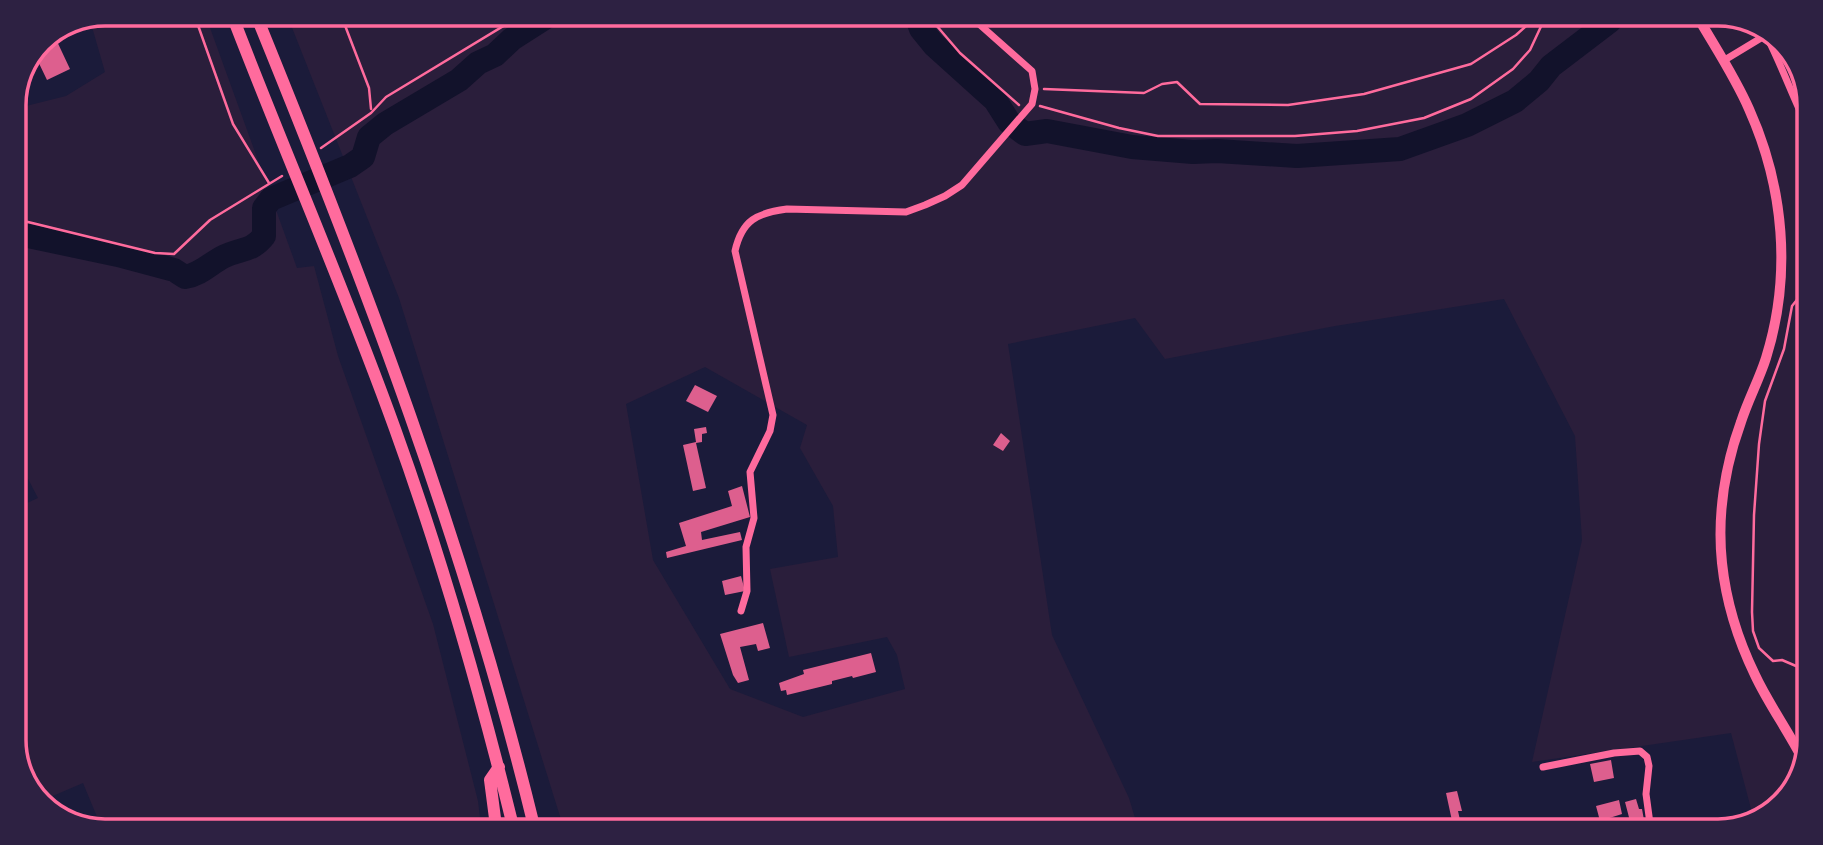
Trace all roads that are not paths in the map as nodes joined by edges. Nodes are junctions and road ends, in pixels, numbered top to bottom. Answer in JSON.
{"nodes":[{"id":1,"x":236,"y":26,"type":"edge"},
{"id":2,"x":260,"y":26,"type":"edge"},
{"id":3,"x":981,"y":26,"type":"edge"},
{"id":4,"x":1703,"y":26,"type":"edge"},
{"id":5,"x":1760,"y":39,"type":"edge"},
{"id":6,"x":1772,"y":47,"type":"edge"},
{"id":7,"x":1723,"y":61,"type":"junction"},
{"id":8,"x":1797,"y":107,"type":"edge"},
{"id":9,"x":741,"y":611,"type":"dead end"},
{"id":10,"x":1796,"y":748,"type":"edge"},
{"id":11,"x":499,"y":767,"type":"junction"},
{"id":12,"x":1544,"y":767,"type":"dead end"},
{"id":13,"x":495,"y":819,"type":"edge"},
{"id":14,"x":511,"y":819,"type":"edge"},
{"id":15,"x":532,"y":819,"type":"edge"},
{"id":16,"x":1649,"y":819,"type":"edge"}],
"edges":[{"from":1,"to":11,"type":"highway"},
{"from":2,"to":15,"type":"highway"},
{"from":3,"to":9,"type":"street"},
{"from":4,"to":7,"type":"street"},
{"from":5,"to":7,"type":"street"},
{"from":6,"to":8,"type":"street"},
{"from":7,"to":10,"type":"street"},
{"from":11,"to":13,"type":"highway"},
{"from":11,"to":14,"type":"highway"},
{"from":12,"to":16,"type":"street"}]}
